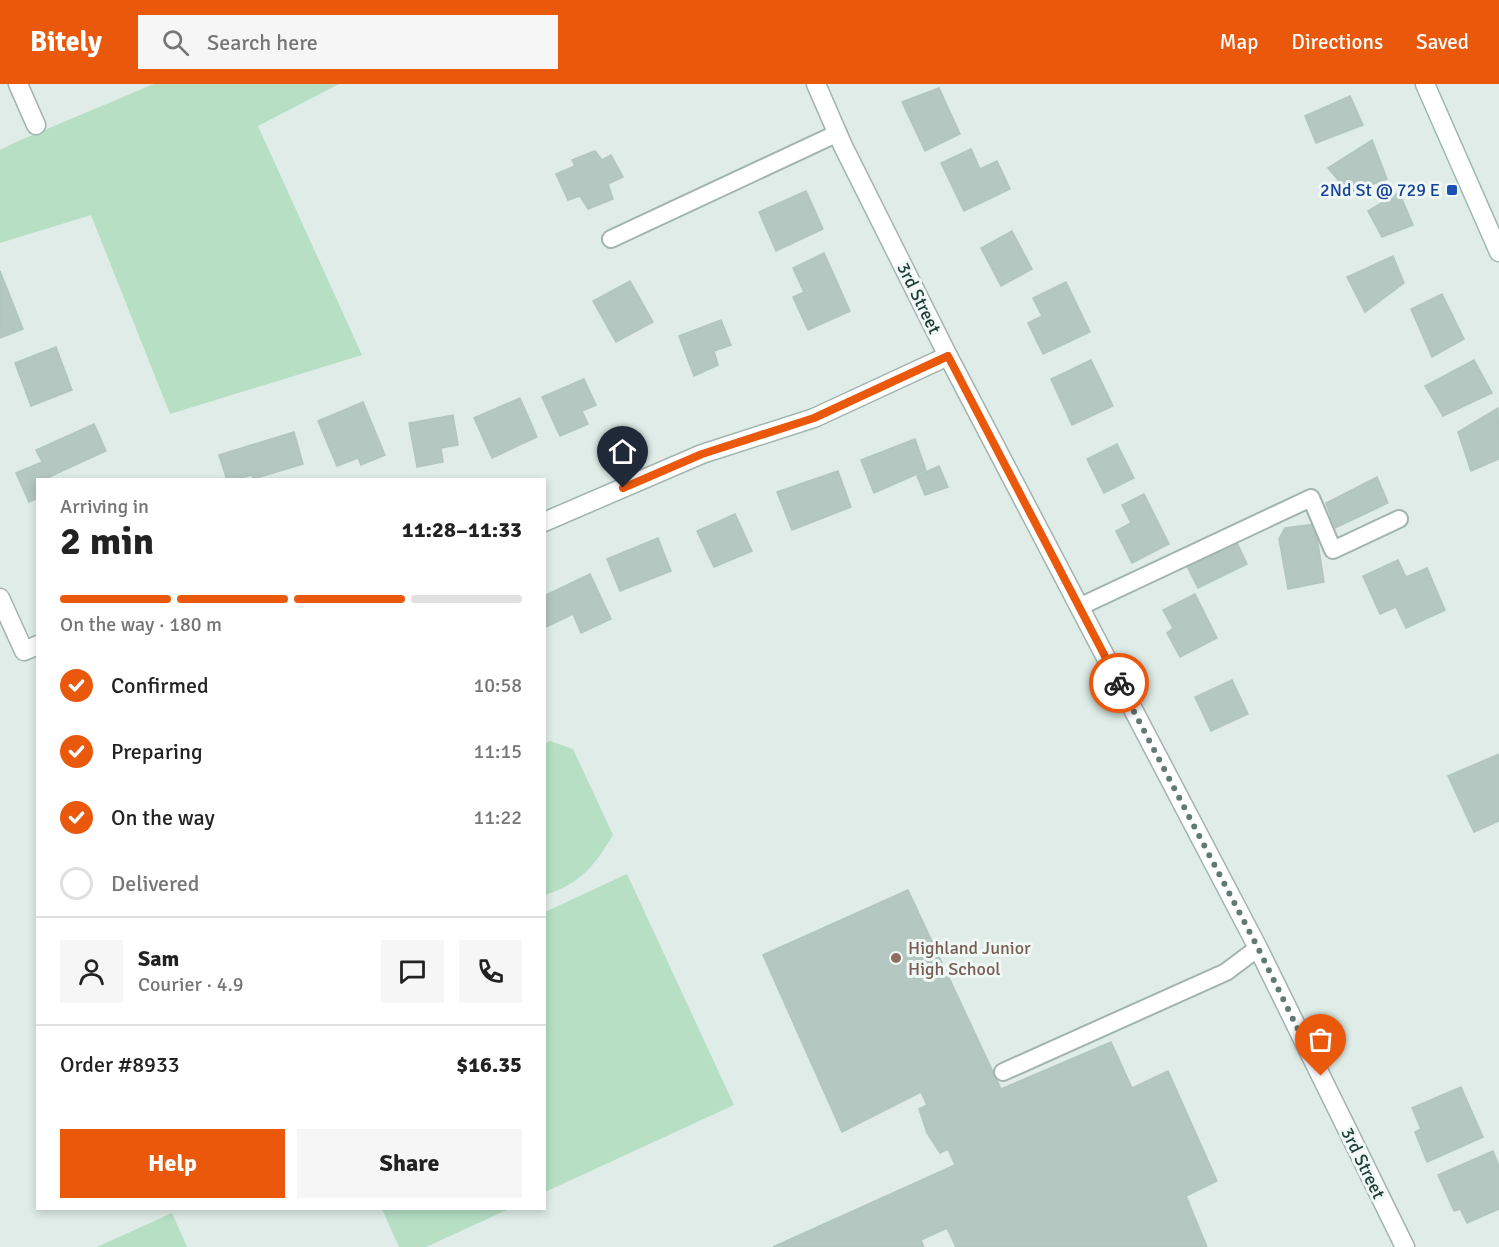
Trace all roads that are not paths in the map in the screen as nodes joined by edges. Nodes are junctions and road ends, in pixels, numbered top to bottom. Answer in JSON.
{"nodes":[{"id":1,"x":18,"y":84,"type":"edge"},
{"id":2,"x":816,"y":84,"type":"edge"},
{"id":3,"x":1425,"y":84,"type":"edge"},
{"id":4,"x":36,"y":125,"type":"dead end"},
{"id":5,"x":838,"y":133,"type":"junction"},
{"id":6,"x":610,"y":239,"type":"dead end"},
{"id":7,"x":1499,"y":252,"type":"edge"},
{"id":8,"x":948,"y":356,"type":"junction"},
{"id":9,"x":1399,"y":519,"type":"dead end"},
{"id":10,"x":546,"y":521,"type":"edge"},
{"id":11,"x":0,"y":598,"type":"edge"},
{"id":12,"x":1079,"y":607,"type":"junction"},
{"id":13,"x":31,"y":648,"type":"edge"},
{"id":14,"x":1258,"y":948,"type":"junction"},
{"id":15,"x":1003,"y":1072,"type":"dead end"},
{"id":16,"x":1405,"y":1247,"type":"edge"}],
"edges":[{"from":1,"to":4,"type":"street"},
{"from":2,"to":5,"type":"street","name":"3rd Street"},
{"from":3,"to":7,"type":"street"},
{"from":5,"to":6,"type":"lane"},
{"from":5,"to":8,"type":"street","name":"3rd Street"},
{"from":8,"to":10,"type":"street"},
{"from":8,"to":12,"type":"street","name":"3rd Street"},
{"from":9,"to":12,"type":"lane"},
{"from":11,"to":13,"type":"street"},
{"from":12,"to":14,"type":"street","name":"3rd Street"},
{"from":14,"to":15,"type":"lane"},
{"from":14,"to":16,"type":"street","name":"3rd Street"}]}
